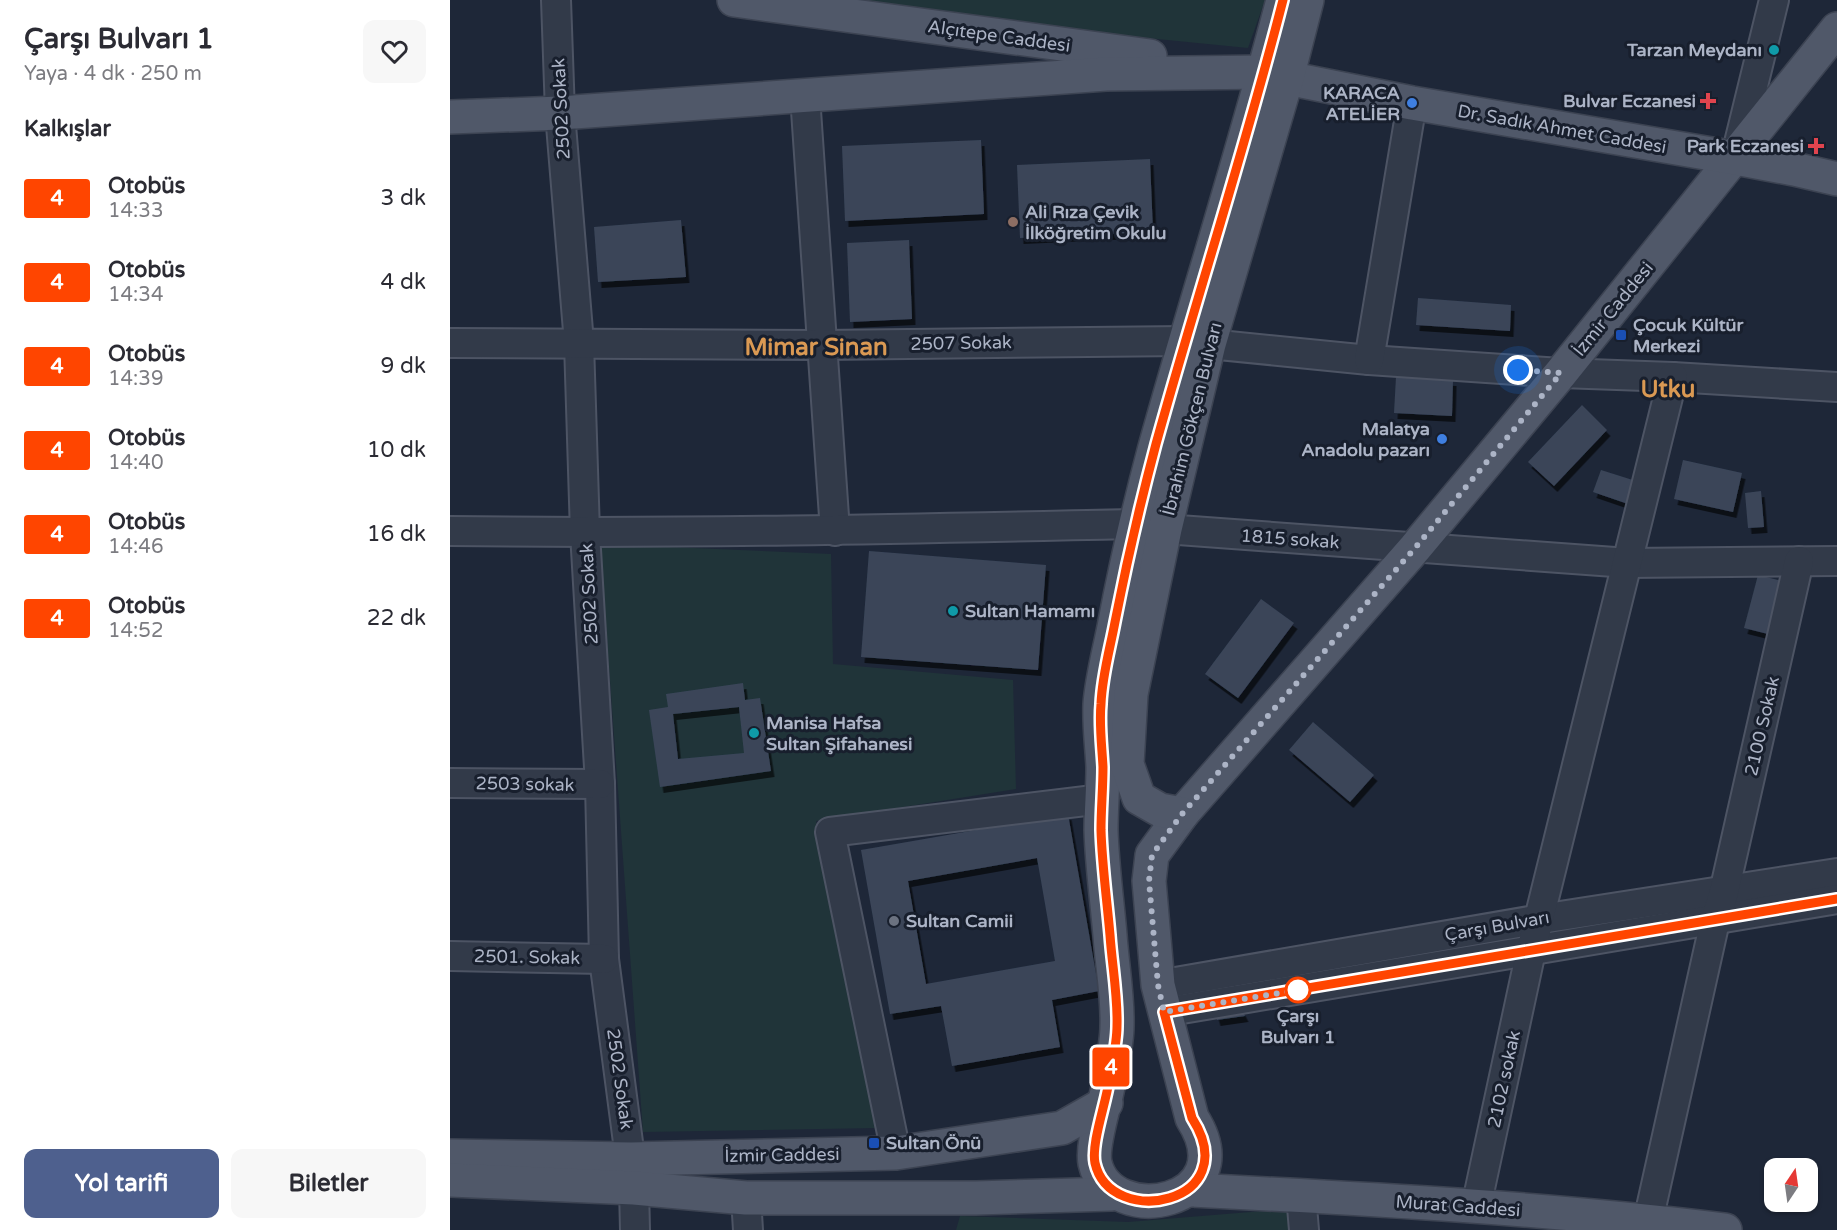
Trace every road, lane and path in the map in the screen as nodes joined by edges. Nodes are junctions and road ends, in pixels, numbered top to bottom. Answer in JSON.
{"nodes":[{"id":1,"x":555,"y":0,"type":"edge"},
{"id":2,"x":734,"y":0,"type":"edge"},
{"id":3,"x":1283,"y":0,"type":"edge"},
{"id":4,"x":1307,"y":0,"type":"edge"},
{"id":5,"x":1773,"y":0,"type":"edge"},
{"id":6,"x":1837,"y":29,"type":"edge"},
{"id":7,"x":1276,"y":75,"type":"junction"},
{"id":8,"x":805,"y":96,"type":"junction"},
{"id":9,"x":1412,"y":103,"type":"junction"},
{"id":10,"x":560,"y":113,"type":"junction"},
{"id":11,"x":450,"y":117,"type":"edge"},
{"id":12,"x":1735,"y":158,"type":"junction"},
{"id":13,"x":1837,"y":179,"type":"edge"},
{"id":14,"x":450,"y":343,"type":"edge"},
{"id":15,"x":579,"y":343,"type":"junction"},
{"id":16,"x":1197,"y":343,"type":"junction"},
{"id":17,"x":822,"y":345,"type":"junction"},
{"id":18,"x":1369,"y":360,"type":"junction"},
{"id":19,"x":1561,"y":373,"type":"junction"},
{"id":20,"x":1673,"y":377,"type":"junction"},
{"id":21,"x":1837,"y":387,"type":"edge"},
{"id":22,"x":1150,"y":526,"type":"junction"},
{"id":23,"x":450,"y":531,"type":"edge"},
{"id":24,"x":835,"y":531,"type":"junction"},
{"id":25,"x":585,"y":533,"type":"junction"},
{"id":26,"x":1415,"y":548,"type":"junction"},
{"id":27,"x":1799,"y":561,"type":"junction"},
{"id":28,"x":1837,"y":561,"type":"edge"},
{"id":29,"x":1628,"y":563,"type":"junction"},
{"id":30,"x":450,"y":783,"type":"edge"},
{"id":31,"x":600,"y":784,"type":"junction"},
{"id":32,"x":1102,"y":799,"type":"junction"},
{"id":33,"x":1176,"y":821,"type":"junction"},
{"id":34,"x":1837,"y":873,"type":"edge"},
{"id":35,"x":1724,"y":892,"type":"junction"},
{"id":36,"x":1837,"y":899,"type":"edge"},
{"id":37,"x":1541,"y":918,"type":"junction"},
{"id":38,"x":1715,"y":921,"type":"junction"},
{"id":39,"x":1531,"y":951,"type":"junction"},
{"id":40,"x":450,"y":956,"type":"edge"},
{"id":41,"x":604,"y":958,"type":"junction"},
{"id":42,"x":1161,"y":998,"type":"junction"},
{"id":43,"x":1106,"y":1103,"type":"junction"},
{"id":44,"x":896,"y":1153,"type":"junction"},
{"id":45,"x":450,"y":1156,"type":"edge"},
{"id":46,"x":633,"y":1173,"type":"junction"},
{"id":47,"x":450,"y":1180,"type":"edge"},
{"id":48,"x":1192,"y":1190,"type":"junction"},
{"id":49,"x":1112,"y":1194,"type":"junction"},
{"id":50,"x":1301,"y":1195,"type":"junction"},
{"id":51,"x":746,"y":1198,"type":"junction"},
{"id":52,"x":1476,"y":1208,"type":"junction"},
{"id":53,"x":1648,"y":1221,"type":"junction"},
{"id":54,"x":635,"y":1230,"type":"edge"},
{"id":55,"x":748,"y":1230,"type":"edge"},
{"id":56,"x":1304,"y":1230,"type":"edge"},
{"id":57,"x":1725,"y":1230,"type":"edge"}],
"edges":[{"from":1,"to":10,"type":"street","name":"2502 Sokak"},
{"from":2,"to":7,"type":"main road","name":"Alçıtepe Caddesi"},
{"from":3,"to":7,"type":"main road"},
{"from":4,"to":7,"type":"main road","name":"İbrahim Gökçen Bulvarı"},
{"from":5,"to":12,"type":"street"},
{"from":6,"to":12,"type":"main road","name":"İzmir Caddesi"},
{"from":7,"to":8,"type":"main road"},
{"from":7,"to":9,"type":"main road","name":"Dr. Sadık Ahmet Caddesi"},
{"from":7,"to":16,"type":"main road","name":"İbrahim Gökçen Bulvarı"},
{"from":8,"to":10,"type":"main road"},
{"from":8,"to":17,"type":"street"},
{"from":9,"to":12,"type":"main road","name":"Dr. Sadık Ahmet Caddesi"},
{"from":9,"to":18,"type":"street"},
{"from":10,"to":11,"type":"main road"},
{"from":10,"to":15,"type":"street","name":"2502 Sokak"},
{"from":12,"to":13,"type":"main road","name":"Dr. Sadık Ahmet Caddesi"},
{"from":12,"to":19,"type":"main road","name":"İzmir Caddesi"},
{"from":14,"to":15,"type":"street","name":"2507 Sokak"},
{"from":15,"to":17,"type":"street","name":"2507 Sokak"},
{"from":15,"to":25,"type":"street","name":"2502 Sokak"},
{"from":16,"to":17,"type":"street","name":"2507 Sokak"},
{"from":16,"to":18,"type":"street","name":"2507 Sokak"},
{"from":16,"to":22,"type":"main road","name":"İbrahim Gökçen Bulvarı"},
{"from":17,"to":24,"type":"street"},
{"from":18,"to":19,"type":"street","name":"2507 Sokak"},
{"from":19,"to":20,"type":"street","name":"2507 Sokak"},
{"from":19,"to":26,"type":"main road","name":"İzmir Caddesi"},
{"from":20,"to":21,"type":"street","name":"2507 Sokak"},
{"from":20,"to":29,"type":"street"},
{"from":22,"to":24,"type":"street","name":"1815 sokak"},
{"from":22,"to":26,"type":"street","name":"1815 sokak"},
{"from":22,"to":32,"type":"main road","name":"İbrahim Gökçen Bulvarı"},
{"from":22,"to":33,"type":"main road","name":"İbrahim Gökçen Bulvarı"},
{"from":23,"to":25,"type":"street","name":"1815 sokak"},
{"from":24,"to":25,"type":"street","name":"1815 sokak"},
{"from":25,"to":31,"type":"street","name":"2502 Sokak"},
{"from":26,"to":29,"type":"street","name":"1815 sokak"},
{"from":26,"to":33,"type":"main road","name":"İzmir Caddesi"},
{"from":27,"to":28,"type":"street","name":"1815 sokak"},
{"from":27,"to":29,"type":"street","name":"1815 sokak"},
{"from":27,"to":35,"type":"street","name":"2100 Sokak"},
{"from":29,"to":37,"type":"street"},
{"from":30,"to":31,"type":"street","name":"2503 sokak"},
{"from":31,"to":41,"type":"street","name":"2502 Sokak"},
{"from":32,"to":43,"type":"main road","name":"İbrahim Gökçen Bulvarı"},
{"from":32,"to":44,"type":"street"},
{"from":33,"to":42,"type":"main road"},
{"from":34,"to":35,"type":"street","name":"Çarşı Bulvarı"},
{"from":35,"to":37,"type":"street","name":"Çarşı Bulvarı"},
{"from":35,"to":38,"type":"street","name":"2100 Sokak"},
{"from":36,"to":38,"type":"street","name":"Çarşı Bulvarı"},
{"from":37,"to":39,"type":"street"},
{"from":37,"to":42,"type":"street","name":"Çarşı Bulvarı"},
{"from":38,"to":39,"type":"street","name":"Çarşı Bulvarı"},
{"from":38,"to":53,"type":"street","name":"2100 Sokak"},
{"from":39,"to":42,"type":"street","name":"Çarşı Bulvarı"},
{"from":39,"to":52,"type":"street","name":"2102 sokak"},
{"from":40,"to":41,"type":"street","name":"2501. Sokak"},
{"from":41,"to":46,"type":"street","name":"2502 Sokak"},
{"from":42,"to":48,"type":"main road"},
{"from":43,"to":44,"type":"main road","name":"İzmir Caddesi"},
{"from":43,"to":49,"type":"main road","name":"İbrahim Gökçen Bulvarı"},
{"from":44,"to":46,"type":"main road","name":"İzmir Caddesi"},
{"from":45,"to":46,"type":"main road","name":"İzmir Caddesi"},
{"from":46,"to":47,"type":"main road","name":"İzmir Caddesi"},
{"from":46,"to":51,"type":"main road","name":"İzmir Caddesi"},
{"from":46,"to":54,"type":"street","name":"2502 Sokak"},
{"from":48,"to":49,"type":"main road"},
{"from":48,"to":50,"type":"main road","name":"Murat Caddesi"},
{"from":49,"to":51,"type":"main road","name":"İzmir Caddesi"},
{"from":50,"to":52,"type":"main road","name":"Murat Caddesi"},
{"from":50,"to":56,"type":"street"},
{"from":51,"to":55,"type":"street"},
{"from":52,"to":53,"type":"main road","name":"Murat Caddesi"},
{"from":53,"to":57,"type":"main road","name":"Murat Caddesi"}]}
